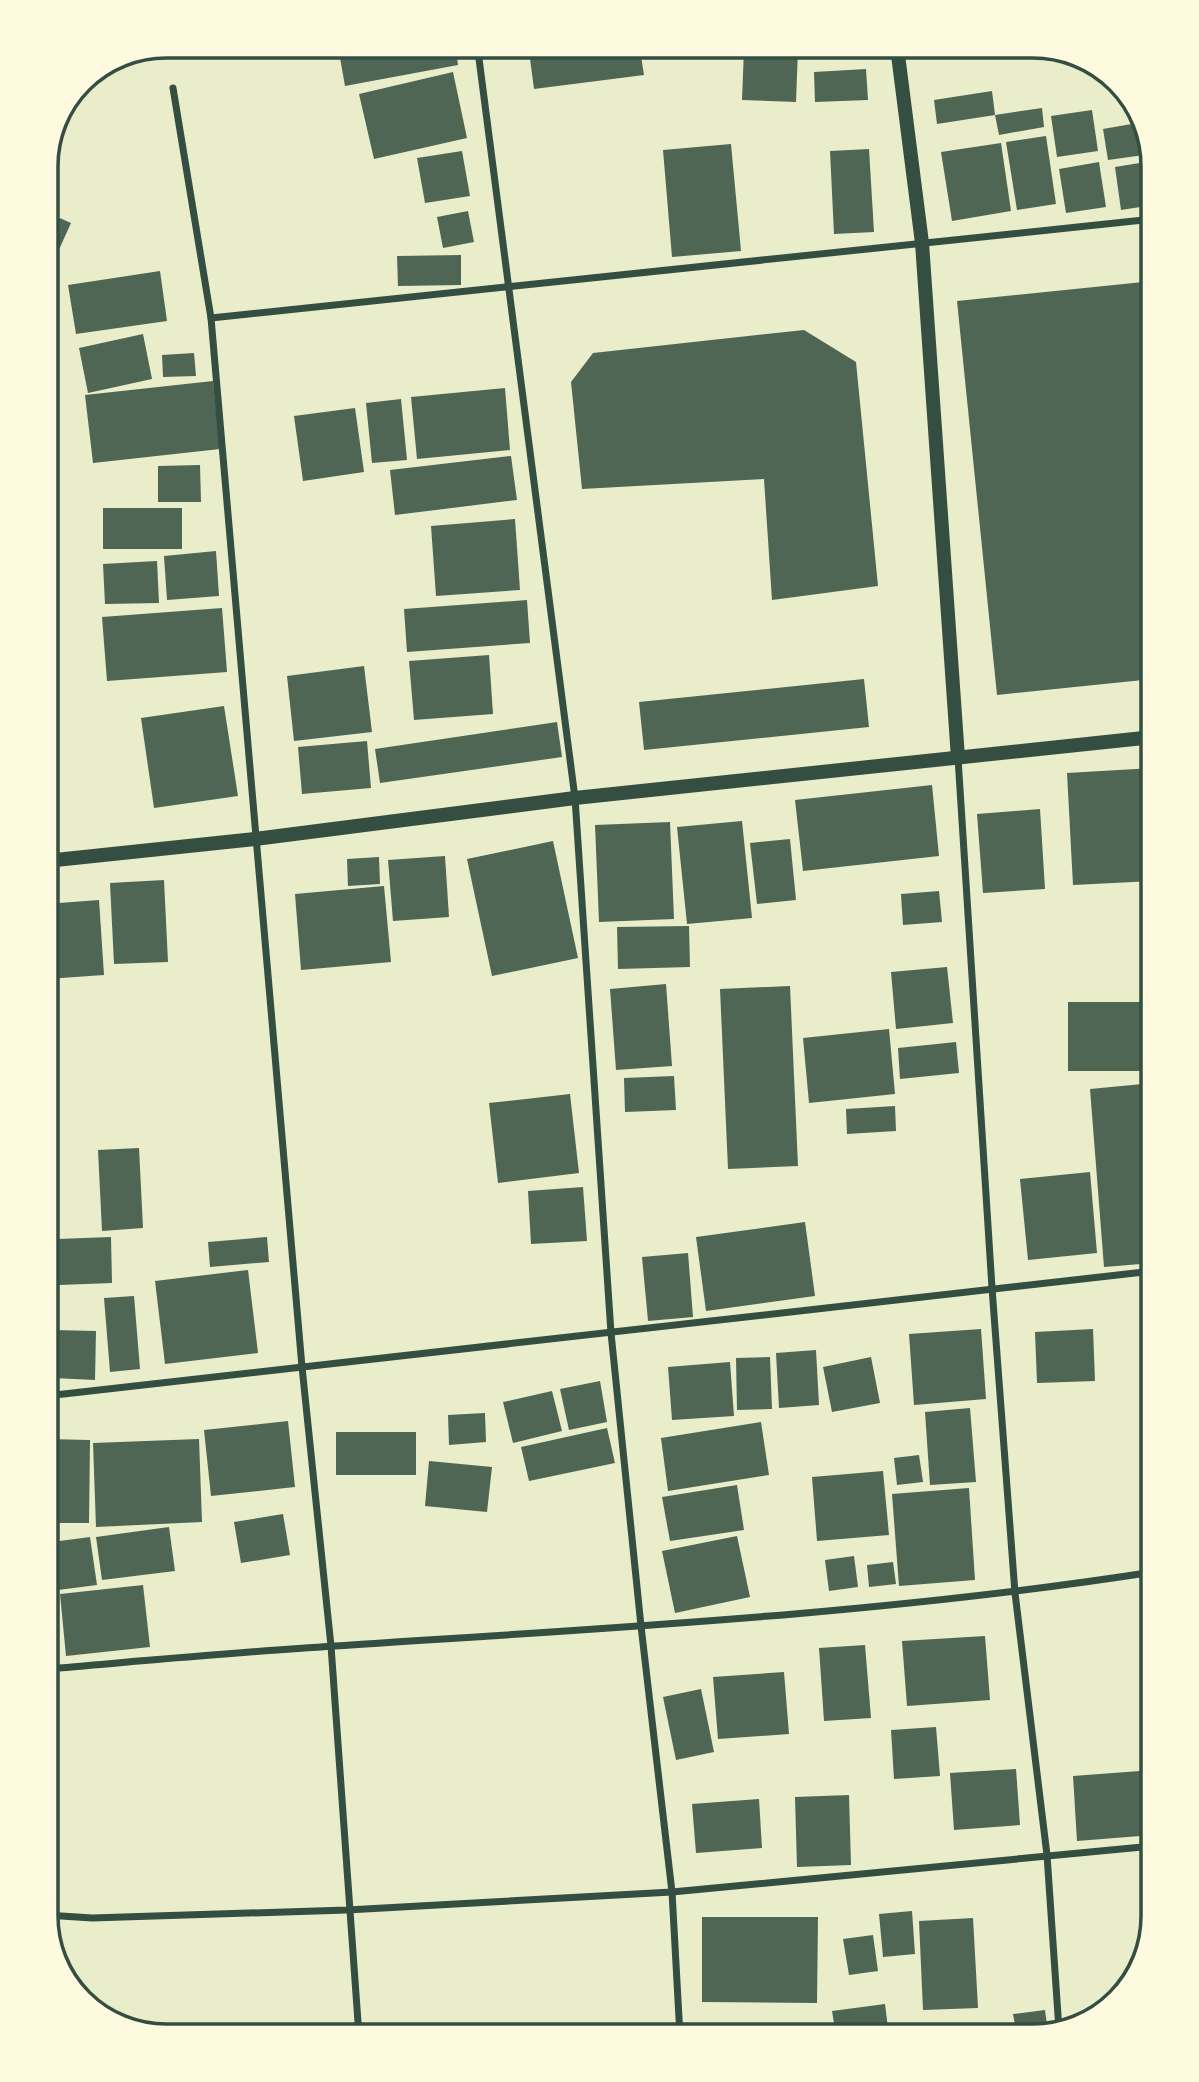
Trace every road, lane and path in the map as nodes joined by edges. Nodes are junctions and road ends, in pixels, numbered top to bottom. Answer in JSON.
{"nodes":[{"id":1,"x":479,"y":58,"type":"edge"},
{"id":2,"x":898,"y":58,"type":"edge"},
{"id":3,"x":173,"y":88,"type":"dead end"},
{"id":4,"x":1141,"y":220,"type":"edge"},
{"id":5,"x":922,"y":243,"type":"junction"},
{"id":6,"x":510,"y":287,"type":"junction"},
{"id":7,"x":211,"y":318,"type":"junction"},
{"id":8,"x":1141,"y":738,"type":"edge"},
{"id":9,"x":958,"y":758,"type":"junction"},
{"id":10,"x":575,"y":798,"type":"junction"},
{"id":11,"x":255,"y":839,"type":"junction"},
{"id":12,"x":58,"y":860,"type":"edge"},
{"id":13,"x":1141,"y":1272,"type":"edge"},
{"id":14,"x":992,"y":1288,"type":"junction"},
{"id":15,"x":611,"y":1333,"type":"junction"},
{"id":16,"x":302,"y":1367,"type":"junction"},
{"id":17,"x":58,"y":1395,"type":"edge"},
{"id":18,"x":1141,"y":1574,"type":"edge"},
{"id":19,"x":1015,"y":1593,"type":"junction"},
{"id":20,"x":640,"y":1626,"type":"junction"},
{"id":21,"x":331,"y":1646,"type":"junction"},
{"id":22,"x":58,"y":1668,"type":"edge"},
{"id":23,"x":1141,"y":1847,"type":"edge"},
{"id":24,"x":1047,"y":1855,"type":"junction"},
{"id":25,"x":672,"y":1892,"type":"junction"},
{"id":26,"x":347,"y":1910,"type":"junction"},
{"id":27,"x":58,"y":1916,"type":"edge"},
{"id":28,"x":1058,"y":2021,"type":"edge"},
{"id":29,"x":358,"y":2024,"type":"edge"},
{"id":30,"x":679,"y":2024,"type":"edge"}],
"edges":[{"from":1,"to":6,"type":"street"},
{"from":2,"to":5,"type":"main road"},
{"from":3,"to":7,"type":"street"},
{"from":4,"to":5,"type":"street"},
{"from":5,"to":6,"type":"street"},
{"from":5,"to":9,"type":"main road"},
{"from":6,"to":7,"type":"street"},
{"from":6,"to":10,"type":"street"},
{"from":7,"to":11,"type":"street"},
{"from":8,"to":9,"type":"main road"},
{"from":9,"to":10,"type":"main road"},
{"from":9,"to":14,"type":"street"},
{"from":10,"to":11,"type":"main road"},
{"from":10,"to":15,"type":"street"},
{"from":11,"to":12,"type":"main road"},
{"from":11,"to":16,"type":"street"},
{"from":13,"to":14,"type":"street"},
{"from":14,"to":15,"type":"street"},
{"from":14,"to":19,"type":"street"},
{"from":15,"to":16,"type":"street"},
{"from":15,"to":20,"type":"street"},
{"from":16,"to":17,"type":"street"},
{"from":16,"to":21,"type":"street"},
{"from":18,"to":19,"type":"street"},
{"from":19,"to":20,"type":"street"},
{"from":19,"to":24,"type":"street"},
{"from":20,"to":21,"type":"street"},
{"from":20,"to":25,"type":"street"},
{"from":21,"to":22,"type":"street"},
{"from":21,"to":26,"type":"street"},
{"from":23,"to":24,"type":"street"},
{"from":24,"to":25,"type":"street"},
{"from":24,"to":28,"type":"street"},
{"from":25,"to":26,"type":"street"},
{"from":25,"to":30,"type":"street"},
{"from":26,"to":27,"type":"street"},
{"from":26,"to":29,"type":"street"}]}
